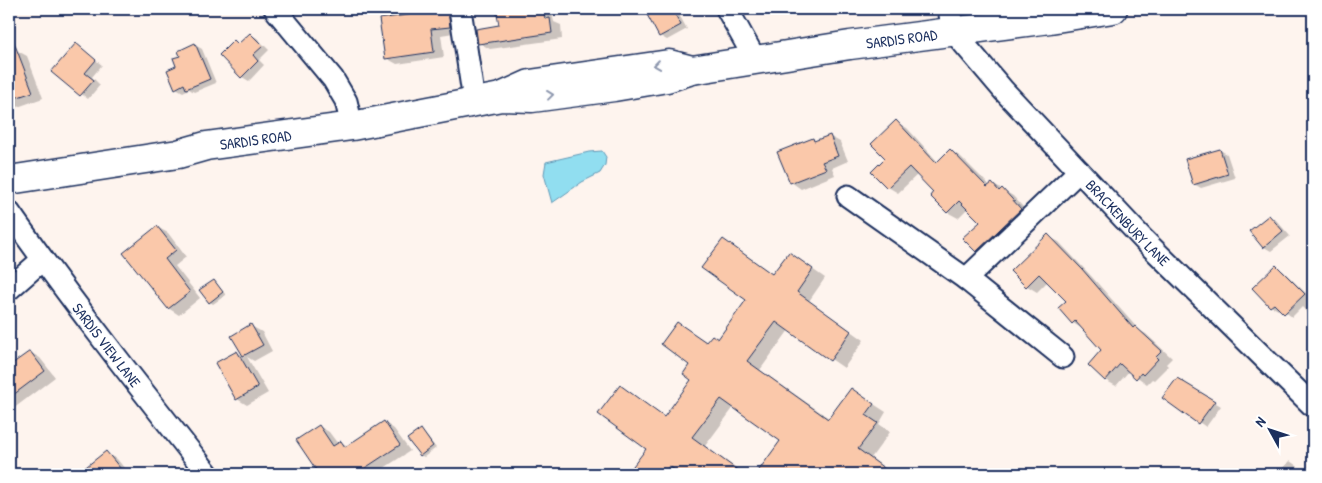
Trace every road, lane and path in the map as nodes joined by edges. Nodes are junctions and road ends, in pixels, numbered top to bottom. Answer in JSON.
{"nodes":[{"id":1,"x":275,"y":9,"type":"edge"},
{"id":2,"x":460,"y":9,"type":"edge"},
{"id":3,"x":727,"y":9,"type":"edge"},
{"id":4,"x":1113,"y":9,"type":"edge"},
{"id":5,"x":951,"y":20,"type":"edge"},
{"id":6,"x":755,"y":60,"type":"junction"},
{"id":7,"x":474,"y":101,"type":"junction"},
{"id":8,"x":352,"y":126,"type":"junction"},
{"id":9,"x":1079,"y":171,"type":"junction"},
{"id":10,"x":9,"y":180,"type":"edge"},
{"id":11,"x":848,"y":196,"type":"dead end"},
{"id":12,"x":9,"y":212,"type":"edge"},
{"id":13,"x":42,"y":260,"type":"junction"},
{"id":14,"x":966,"y":279,"type":"junction"},
{"id":15,"x":9,"y":289,"type":"edge"},
{"id":16,"x":1063,"y":358,"type":"dead end"},
{"id":17,"x":1313,"y":406,"type":"edge"},
{"id":18,"x":208,"y":474,"type":"edge"}],
"edges":[{"from":1,"to":8,"type":"street"},
{"from":2,"to":7,"type":"street"},
{"from":3,"to":6,"type":"street"},
{"from":4,"to":5,"type":"main road","name":"SARDIS ROAD"},
{"from":5,"to":6,"type":"main road","name":"SARDIS ROAD"},
{"from":5,"to":9,"type":"street","name":"BRACKENBURY LANE"},
{"from":6,"to":7,"type":"main road","name":"SARDIS ROAD"},
{"from":7,"to":8,"type":"main road","name":"SARDIS ROAD"},
{"from":8,"to":10,"type":"main road","name":"SARDIS ROAD"},
{"from":9,"to":14,"type":"street"},
{"from":9,"to":17,"type":"street","name":"BRACKENBURY LANE"},
{"from":11,"to":14,"type":"street"},
{"from":12,"to":13,"type":"street","name":"SARDIS VIEW LANE"},
{"from":13,"to":15,"type":"street"},
{"from":13,"to":18,"type":"street","name":"SARDIS VIEW LANE"},
{"from":14,"to":16,"type":"street"}]}
